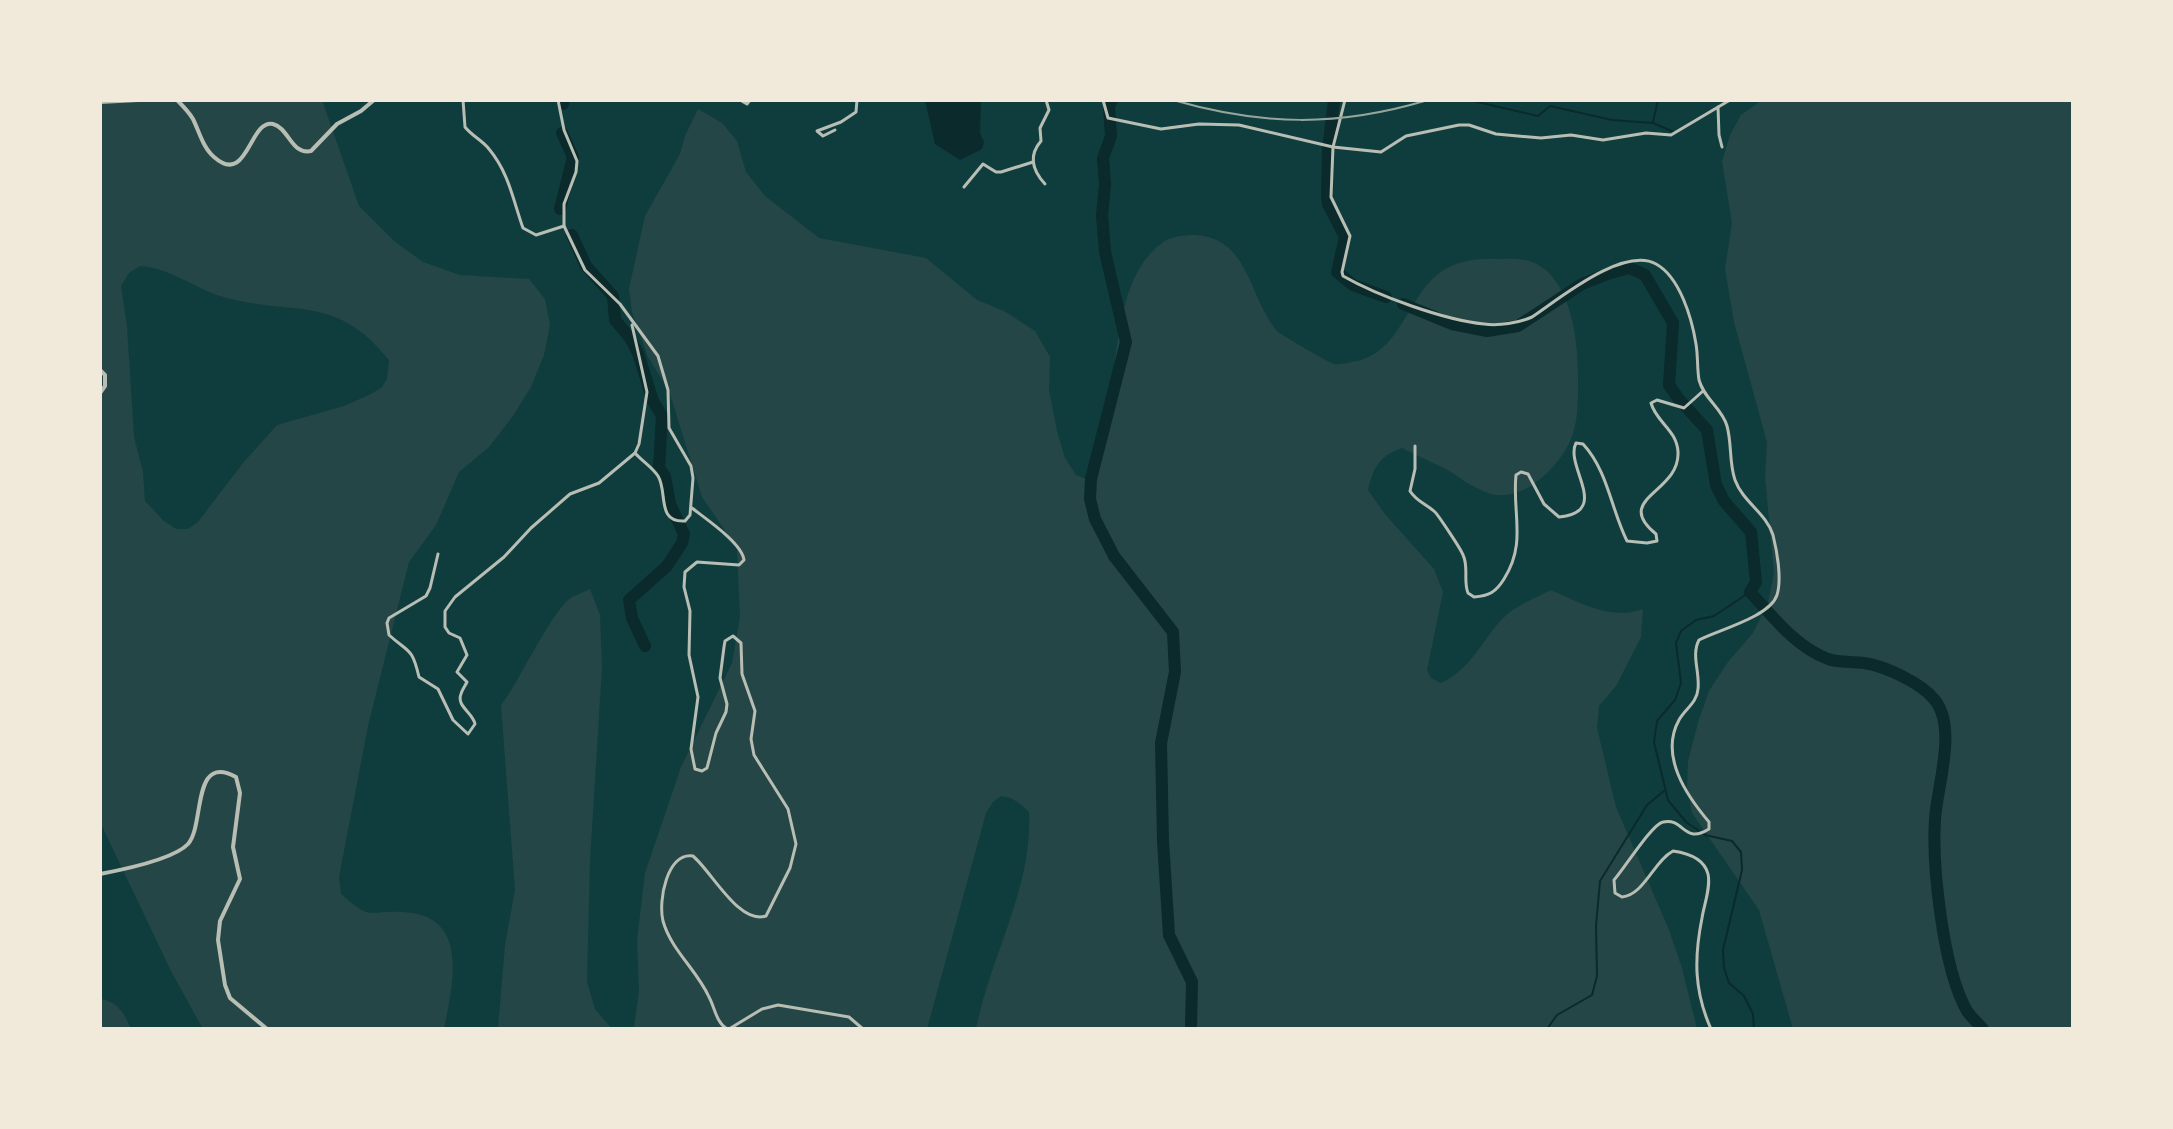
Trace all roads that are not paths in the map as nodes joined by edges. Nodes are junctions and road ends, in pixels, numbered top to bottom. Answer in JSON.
{"nodes":[{"id":1,"x":138,"y":100,"type":"edge"},
{"id":2,"x":177,"y":100,"type":"edge"},
{"id":3,"x":374,"y":100,"type":"edge"},
{"id":4,"x":463,"y":100,"type":"edge"},
{"id":5,"x":558,"y":100,"type":"edge"},
{"id":6,"x":740,"y":100,"type":"edge"},
{"id":7,"x":750,"y":100,"type":"edge"},
{"id":8,"x":857,"y":100,"type":"edge"},
{"id":9,"x":1046,"y":100,"type":"edge"},
{"id":10,"x":1103,"y":100,"type":"edge"},
{"id":11,"x":1345,"y":100,"type":"edge"},
{"id":12,"x":1730,"y":100,"type":"edge"},
{"id":13,"x":100,"y":102,"type":"edge"},
{"id":14,"x":1718,"y":107,"type":"junction"},
{"id":15,"x":835,"y":130,"type":"dead end"},
{"id":16,"x":1333,"y":147,"type":"junction"},
{"id":17,"x":1722,"y":147,"type":"dead end"},
{"id":18,"x":1033,"y":162,"type":"junction"},
{"id":19,"x":1045,"y":184,"type":"dead end"},
{"id":20,"x":964,"y":187,"type":"dead end"},
{"id":21,"x":564,"y":226,"type":"junction"},
{"id":22,"x":631,"y":321,"type":"junction"},
{"id":23,"x":100,"y":370,"type":"edge"},
{"id":24,"x":1703,"y":391,"type":"junction"},
{"id":25,"x":100,"y":393,"type":"edge"},
{"id":26,"x":1415,"y":446,"type":"dead end"},
{"id":27,"x":635,"y":453,"type":"junction"},
{"id":28,"x":692,"y":508,"type":"junction"},
{"id":29,"x":438,"y":554,"type":"dead end"},
{"id":30,"x":100,"y":874,"type":"edge"},
{"id":31,"x":267,"y":1029,"type":"edge"},
{"id":32,"x":728,"y":1029,"type":"edge"},
{"id":33,"x":863,"y":1029,"type":"edge"},
{"id":34,"x":1711,"y":1029,"type":"edge"}],
"edges":[{"from":1,"to":13,"type":"street"},
{"from":2,"to":3,"type":"street"},
{"from":4,"to":21,"type":"street"},
{"from":5,"to":21,"type":"street"},
{"from":6,"to":7,"type":"street"},
{"from":8,"to":15,"type":"street"},
{"from":9,"to":18,"type":"street"},
{"from":10,"to":16,"type":"street"},
{"from":11,"to":16,"type":"street"},
{"from":12,"to":14,"type":"street"},
{"from":14,"to":16,"type":"street"},
{"from":14,"to":17,"type":"street"},
{"from":16,"to":24,"type":"street"},
{"from":18,"to":19,"type":"street"},
{"from":18,"to":20,"type":"street"},
{"from":21,"to":22,"type":"street"},
{"from":22,"to":27,"type":"street"},
{"from":22,"to":28,"type":"street"},
{"from":23,"to":25,"type":"street"},
{"from":24,"to":26,"type":"street"},
{"from":24,"to":34,"type":"street"},
{"from":27,"to":28,"type":"street"},
{"from":27,"to":29,"type":"street"},
{"from":28,"to":32,"type":"street"},
{"from":30,"to":31,"type":"street"},
{"from":32,"to":33,"type":"street"}]}
